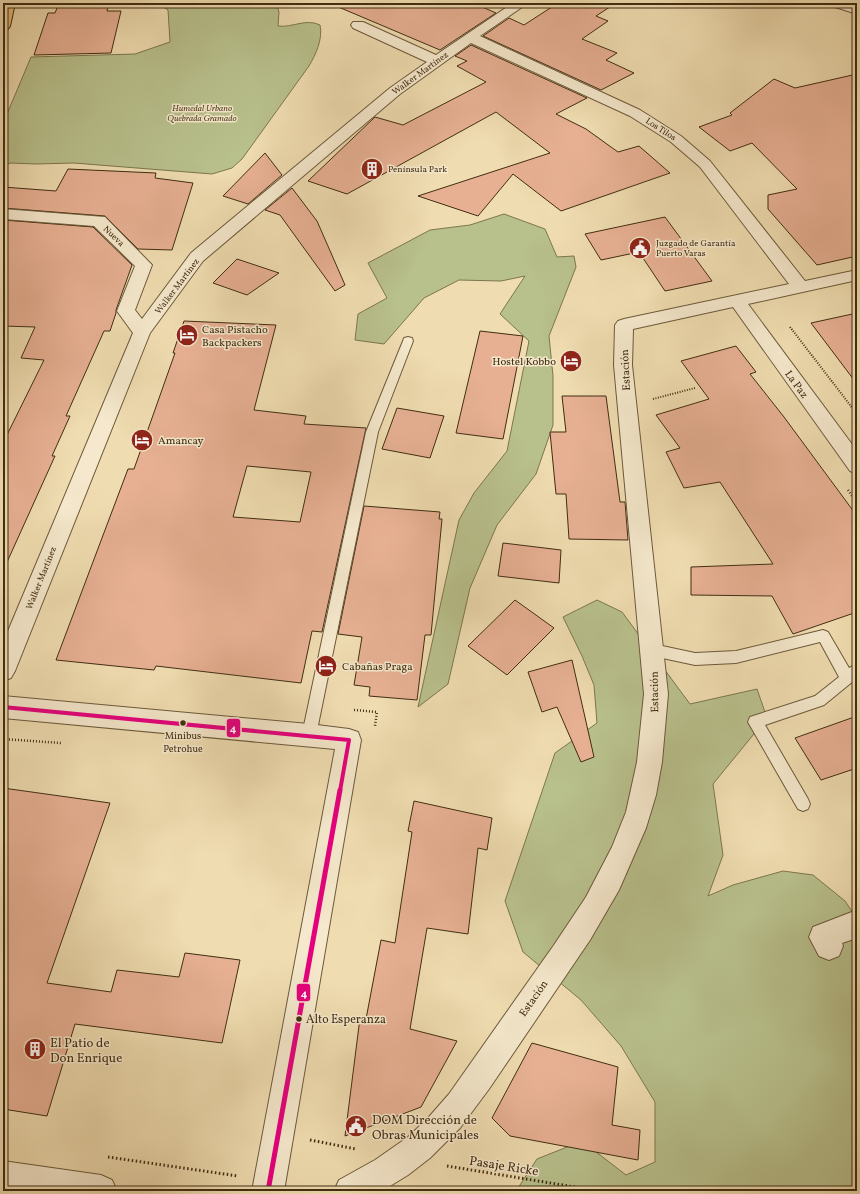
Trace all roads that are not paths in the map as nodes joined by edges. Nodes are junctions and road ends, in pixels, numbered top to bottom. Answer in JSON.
{"nodes":[{"id":1,"x":9,"y":3,"type":"edge"},
{"id":2,"x":522,"y":3,"type":"edge"},
{"id":3,"x":836,"y":3,"type":"edge"},
{"id":4,"x":857,"y":10,"type":"edge"},
{"id":5,"x":358,"y":25,"type":"dead end"},
{"id":6,"x":3,"y":26,"type":"edge"},
{"id":7,"x":470,"y":37,"type":"junction"},
{"id":8,"x":437,"y":61,"type":"junction"},
{"id":9,"x":3,"y":214,"type":"edge"},
{"id":10,"x":857,"y":275,"type":"edge"},
{"id":11,"x":801,"y":287,"type":"junction"},
{"id":12,"x":737,"y":301,"type":"junction"},
{"id":13,"x":142,"y":332,"type":"junction"},
{"id":14,"x":408,"y":341,"type":"dead end"},
{"id":15,"x":857,"y":466,"type":"edge"},
{"id":16,"x":653,"y":650,"type":"junction"},
{"id":17,"x":3,"y":671,"type":"edge"},
{"id":18,"x":852,"y":674,"type":"edge"},
{"id":19,"x":3,"y":707,"type":"edge"},
{"id":20,"x":308,"y":734,"type":"junction"},
{"id":21,"x":803,"y":804,"type":"dead end"},
{"id":22,"x":857,"y":924,"type":"edge"},
{"id":23,"x":829,"y":946,"type":"dead end"},
{"id":24,"x":3,"y":1176,"type":"edge"},
{"id":25,"x":101,"y":1191,"type":"edge"},
{"id":26,"x":268,"y":1191,"type":"edge"},
{"id":27,"x":350,"y":1191,"type":"edge"}],
"edges":[{"from":1,"to":6,"type":"main road"},
{"from":2,"to":7,"type":"street","name":"Walker Martínez"},
{"from":3,"to":4,"type":"street"},
{"from":5,"to":8,"type":"street"},
{"from":7,"to":8,"type":"street","name":"Walker Martínez"},
{"from":7,"to":11,"type":"street","name":"Los Tilos"},
{"from":8,"to":13,"type":"street","name":"Walker Martínez"},
{"from":9,"to":13,"type":"street","name":"Nueva"},
{"from":10,"to":11,"type":"street","name":"Estación"},
{"from":11,"to":12,"type":"street","name":"Estación"},
{"from":12,"to":15,"type":"street","name":"La Paz"},
{"from":12,"to":16,"type":"street","name":"Estación"},
{"from":13,"to":17,"type":"street","name":"Walker Martínez"},
{"from":14,"to":20,"type":"lane"},
{"from":16,"to":18,"type":"lane"},
{"from":16,"to":27,"type":"street","name":"Estación"},
{"from":18,"to":21,"type":"lane"},
{"from":19,"to":20,"type":"street"},
{"from":20,"to":26,"type":"street"},
{"from":22,"to":23,"type":"street"},
{"from":24,"to":25,"type":"street"}]}
